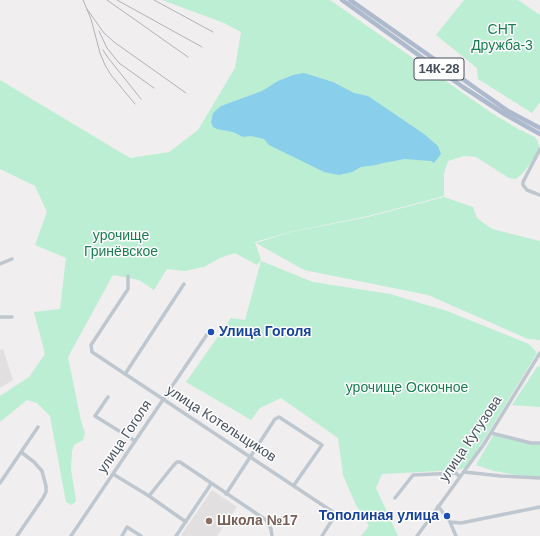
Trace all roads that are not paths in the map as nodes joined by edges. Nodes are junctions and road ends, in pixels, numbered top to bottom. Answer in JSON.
{"nodes":[{"id":1,"x":342,"y":0,"type":"edge"},
{"id":2,"x":350,"y":0,"type":"edge"},
{"id":3,"x":540,"y":128,"type":"edge"},
{"id":4,"x":540,"y":134,"type":"edge"},
{"id":5,"x":540,"y":149,"type":"edge"},
{"id":6,"x":540,"y":195,"type":"edge"},
{"id":7,"x":12,"y":259,"type":"dead end"},
{"id":8,"x":0,"y":264,"type":"edge"},
{"id":9,"x":128,"y":276,"type":"dead end"},
{"id":10,"x":184,"y":284,"type":"dead end"},
{"id":11,"x":0,"y":317,"type":"edge"},
{"id":12,"x":12,"y":317,"type":"dead end"},
{"id":13,"x":210,"y":330,"type":"dead end"},
{"id":14,"x":540,"y":353,"type":"edge"},
{"id":15,"x":125,"y":374,"type":"junction"},
{"id":16,"x":108,"y":397,"type":"dead end"},
{"id":17,"x":163,"y":400,"type":"junction"},
{"id":18,"x":38,"y":427,"type":"dead end"},
{"id":19,"x":491,"y":433,"type":"junction"},
{"id":20,"x":135,"y":441,"type":"junction"},
{"id":21,"x":540,"y":443,"type":"edge"},
{"id":22,"x":21,"y":452,"type":"junction"},
{"id":23,"x":251,"y":456,"type":"junction"},
{"id":24,"x":464,"y":472,"type":"junction"},
{"id":25,"x":113,"y":474,"type":"junction"},
{"id":26,"x":460,"y":477,"type":"junction"},
{"id":27,"x":540,"y":478,"type":"edge"},
{"id":28,"x":0,"y":483,"type":"edge"},
{"id":29,"x":211,"y":484,"type":"junction"},
{"id":30,"x":294,"y":485,"type":"junction"},
{"id":31,"x":226,"y":494,"type":"junction"},
{"id":32,"x":149,"y":496,"type":"junction"},
{"id":33,"x":395,"y":498,"type":"dead end"},
{"id":34,"x":438,"y":506,"type":"junction"},
{"id":35,"x":540,"y":507,"type":"edge"},
{"id":36,"x":186,"y":522,"type":"junction"},
{"id":37,"x":450,"y":522,"type":"junction"},
{"id":38,"x":17,"y":536,"type":"edge"},
{"id":39,"x":71,"y":536,"type":"edge"},
{"id":40,"x":122,"y":536,"type":"edge"},
{"id":41,"x":140,"y":536,"type":"edge"},
{"id":42,"x":176,"y":536,"type":"edge"},
{"id":43,"x":272,"y":536,"type":"edge"},
{"id":44,"x":322,"y":536,"type":"edge"},
{"id":45,"x":417,"y":536,"type":"edge"},
{"id":46,"x":456,"y":536,"type":"edge"}],
"edges":[{"from":1,"to":4,"type":"main road","number":"14К-28"},
{"from":2,"to":3,"type":"main road","number":"14К-28"},
{"from":5,"to":6,"type":"street"},
{"from":7,"to":8,"type":"street"},
{"from":9,"to":15,"type":"street","name":"улица Котельщиков"},
{"from":10,"to":15,"type":"street"},
{"from":11,"to":12,"type":"street"},
{"from":13,"to":17,"type":"street","name":"улица Гоголя"},
{"from":14,"to":19,"type":"street","name":"улица Кутузова"},
{"from":15,"to":17,"type":"street","name":"улица Котельщиков"},
{"from":16,"to":20,"type":"street"},
{"from":17,"to":20,"type":"street","name":"улица Гоголя"},
{"from":17,"to":23,"type":"street","name":"улица Котельщиков"},
{"from":18,"to":22,"type":"street"},
{"from":19,"to":21,"type":"street"},
{"from":19,"to":24,"type":"street","name":"улица Кутузова"},
{"from":20,"to":25,"type":"street","name":"улица Гоголя"},
{"from":22,"to":28,"type":"street"},
{"from":22,"to":38,"type":"street"},
{"from":23,"to":30,"type":"street","name":"улица Котельщиков"},
{"from":23,"to":30,"type":"street"},
{"from":23,"to":31,"type":"street"},
{"from":24,"to":26,"type":"street","name":"улица Кутузова"},
{"from":24,"to":27,"type":"street"},
{"from":25,"to":32,"type":"street"},
{"from":25,"to":39,"type":"street","name":"улица Гоголя"},
{"from":26,"to":33,"type":"street"},
{"from":26,"to":34,"type":"street","name":"улица Кутузова"},
{"from":29,"to":31,"type":"street"},
{"from":29,"to":32,"type":"street"},
{"from":29,"to":36,"type":"street"},
{"from":30,"to":44,"type":"street","name":"улица Котельщиков"},
{"from":31,"to":43,"type":"street"},
{"from":32,"to":36,"type":"street"},
{"from":34,"to":37,"type":"street"},
{"from":34,"to":45,"type":"street","name":"улица Кутузова"},
{"from":35,"to":37,"type":"street"},
{"from":36,"to":42,"type":"street"},
{"from":37,"to":46,"type":"street"},
{"from":40,"to":41,"type":"street"}]}
